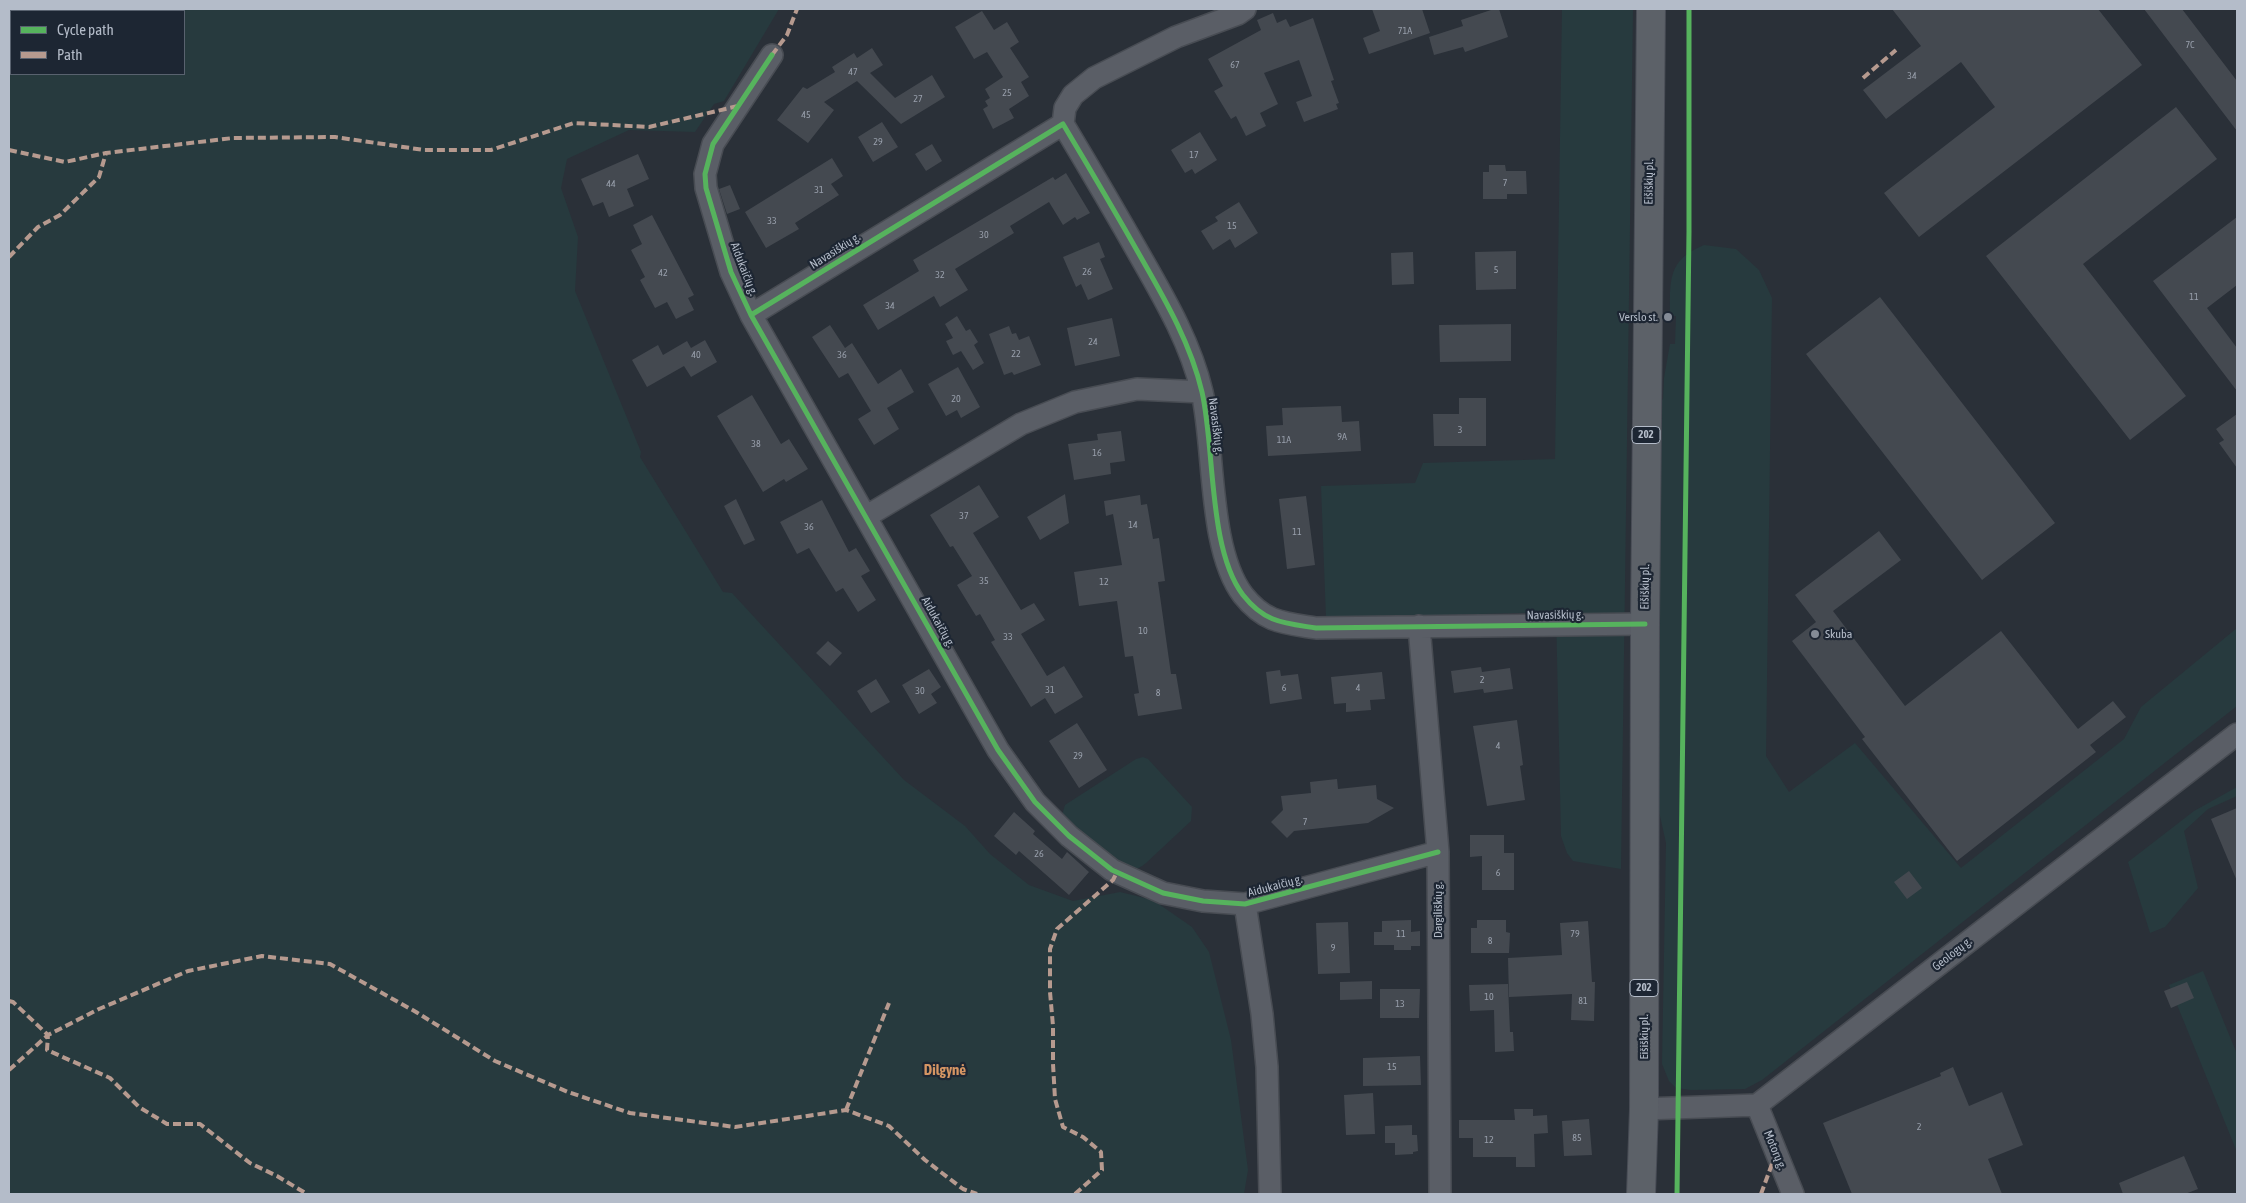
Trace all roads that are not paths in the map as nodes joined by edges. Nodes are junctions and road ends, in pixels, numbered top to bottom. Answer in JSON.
{"nodes":[{"id":1,"x":1245,"y":9,"type":"edge"},
{"id":2,"x":1652,"y":9,"type":"edge"},
{"id":3,"x":772,"y":55,"type":"dead end"},
{"id":4,"x":1063,"y":124,"type":"junction"},
{"id":5,"x":751,"y":315,"type":"junction"},
{"id":6,"x":1202,"y":392,"type":"junction"},
{"id":7,"x":867,"y":516,"type":"junction"},
{"id":8,"x":1645,"y":624,"type":"junction"},
{"id":9,"x":1419,"y":626,"type":"junction"},
{"id":10,"x":2237,"y":734,"type":"edge"},
{"id":11,"x":1438,"y":852,"type":"junction"},
{"id":12,"x":1246,"y":904,"type":"junction"},
{"id":13,"x":1757,"y":1106,"type":"junction"},
{"id":14,"x":1644,"y":1109,"type":"junction"},
{"id":15,"x":1270,"y":1194,"type":"edge"},
{"id":16,"x":1440,"y":1194,"type":"edge"},
{"id":17,"x":1641,"y":1194,"type":"edge"},
{"id":18,"x":1793,"y":1194,"type":"edge"}],
"edges":[{"from":1,"to":4,"type":"street"},
{"from":2,"to":8,"type":"main road","name":"Eišiškių pl.","number":"202"},
{"from":3,"to":5,"type":"street","name":"Aidukaičių g."},
{"from":4,"to":5,"type":"street","name":"Navasiškių g."},
{"from":4,"to":6,"type":"street","name":"Navasiškių g."},
{"from":5,"to":7,"type":"street","name":"Aidukaičių g."},
{"from":6,"to":7,"type":"street","name":"Navasiškių g."},
{"from":6,"to":9,"type":"street","name":"Navasiškių g."},
{"from":7,"to":12,"type":"street","name":"Aidukaičių g."},
{"from":8,"to":9,"type":"street","name":"Navasiškių g."},
{"from":8,"to":14,"type":"main road","name":"Eišiškių pl.","number":"202"},
{"from":9,"to":11,"type":"street","name":"Dargiliškių g."},
{"from":10,"to":13,"type":"street","name":"Geologų g."},
{"from":11,"to":12,"type":"street","name":"Aidukaičių g."},
{"from":11,"to":16,"type":"street","name":"Dargiliškių g."},
{"from":12,"to":15,"type":"street","name":"Aidukaičių g."},
{"from":13,"to":14,"type":"street"},
{"from":13,"to":18,"type":"street","name":"Motorų g."},
{"from":14,"to":17,"type":"main road","name":"Eišiškių pl.","number":"202"}]}
